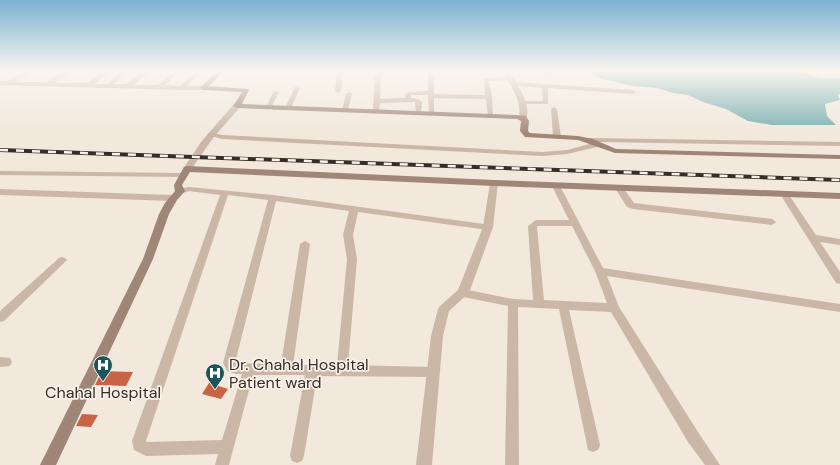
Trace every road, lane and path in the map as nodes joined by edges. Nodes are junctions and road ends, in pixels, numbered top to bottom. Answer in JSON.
{"nodes":[{"id":1,"x":276,"y":92,"type":"dead end"},
{"id":2,"x":244,"y":93,"type":"edge"},
{"id":3,"x":295,"y":93,"type":"edge"},
{"id":4,"x":377,"y":93,"type":"edge"},
{"id":5,"x":488,"y":93,"type":"edge"},
{"id":6,"x":517,"y":93,"type":"edge"},
{"id":7,"x":545,"y":93,"type":"edge"},
{"id":8,"x":348,"y":94,"type":"dead end"},
{"id":9,"x":432,"y":94,"type":"junction"},
{"id":10,"x":489,"y":97,"type":"junction"},
{"id":11,"x":408,"y":100,"type":"junction"},
{"id":12,"x":376,"y":101,"type":"junction"},
{"id":13,"x":521,"y":102,"type":"junction"},
{"id":14,"x":237,"y":106,"type":"junction"},
{"id":15,"x":269,"y":108,"type":"junction"},
{"id":16,"x":288,"y":108,"type":"junction"},
{"id":17,"x":554,"y":109,"type":"dead end"},
{"id":18,"x":345,"y":110,"type":"junction"},
{"id":19,"x":376,"y":111,"type":"junction"},
{"id":20,"x":419,"y":113,"type":"junction"},
{"id":21,"x":431,"y":113,"type":"junction"},
{"id":22,"x":491,"y":116,"type":"junction"},
{"id":23,"x":523,"y":118,"type":"junction"},
{"id":24,"x":210,"y":134,"type":"junction"},
{"id":25,"x":557,"y":137,"type":"junction"},
{"id":26,"x":585,"y":140,"type":"junction"},
{"id":27,"x":598,"y":144,"type":"junction"},
{"id":28,"x":840,"y":144,"type":"edge"},
{"id":29,"x":840,"y":157,"type":"edge"},
{"id":30,"x":186,"y":172,"type":"junction"},
{"id":31,"x":0,"y":173,"type":"edge"},
{"id":32,"x":494,"y":183,"type":"junction"},
{"id":33,"x":556,"y":186,"type":"junction"},
{"id":34,"x":619,"y":188,"type":"junction"},
{"id":35,"x":0,"y":192,"type":"edge"},
{"id":36,"x":225,"y":192,"type":"junction"},
{"id":37,"x":784,"y":194,"type":"junction"},
{"id":38,"x":176,"y":195,"type":"junction"},
{"id":39,"x":840,"y":196,"type":"edge"},
{"id":40,"x":273,"y":198,"type":"junction"},
{"id":41,"x":354,"y":210,"type":"junction"},
{"id":42,"x":574,"y":222,"type":"junction"},
{"id":43,"x":772,"y":222,"type":"dead end"},
{"id":44,"x":488,"y":227,"type":"junction"},
{"id":45,"x":813,"y":238,"type":"junction"},
{"id":46,"x":840,"y":242,"type":"edge"},
{"id":47,"x":305,"y":244,"type":"dead end"},
{"id":48,"x":62,"y":260,"type":"dead end"},
{"id":49,"x":600,"y":270,"type":"junction"},
{"id":50,"x":840,"y":280,"type":"edge"},
{"id":51,"x":464,"y":293,"type":"junction"},
{"id":52,"x":513,"y":303,"type":"junction"},
{"id":53,"x":539,"y":304,"type":"junction"},
{"id":54,"x":563,"y":305,"type":"junction"},
{"id":55,"x":614,"y":308,"type":"junction"},
{"id":56,"x":840,"y":308,"type":"edge"},
{"id":57,"x":0,"y":318,"type":"edge"},
{"id":58,"x":249,"y":369,"type":"junction"},
{"id":59,"x":286,"y":370,"type":"junction"},
{"id":60,"x":312,"y":370,"type":"junction"},
{"id":61,"x":342,"y":371,"type":"junction"},
{"id":62,"x":434,"y":372,"type":"junction"},
{"id":63,"x":593,"y":445,"type":"dead end"},
{"id":64,"x":227,"y":447,"type":"junction"},
{"id":65,"x":297,"y":456,"type":"dead end"},
{"id":66,"x":48,"y":465,"type":"edge"},
{"id":67,"x":222,"y":465,"type":"edge"},
{"id":68,"x":424,"y":465,"type":"edge"},
{"id":69,"x":512,"y":465,"type":"edge"},
{"id":70,"x":713,"y":465,"type":"edge"}],
"edges":[{"from":1,"to":15,"type":"street"},
{"from":2,"to":14,"type":"main road"},
{"from":3,"to":16,"type":"street"},
{"from":4,"to":12,"type":"street"},
{"from":5,"to":10,"type":"street"},
{"from":6,"to":13,"type":"street"},
{"from":7,"to":13,"type":"street"},
{"from":8,"to":18,"type":"street"},
{"from":9,"to":10,"type":"street"},
{"from":9,"to":11,"type":"street"},
{"from":9,"to":21,"type":"street"},
{"from":10,"to":22,"type":"street"},
{"from":11,"to":12,"type":"street"},
{"from":11,"to":20,"type":"street"},
{"from":12,"to":19,"type":"street"},
{"from":13,"to":23,"type":"street"},
{"from":14,"to":15,"type":"main road"},
{"from":14,"to":24,"type":"street"},
{"from":15,"to":16,"type":"main road"},
{"from":16,"to":18,"type":"main road"},
{"from":17,"to":25,"type":"street"},
{"from":18,"to":19,"type":"main road"},
{"from":19,"to":20,"type":"main road"},
{"from":20,"to":21,"type":"main road"},
{"from":21,"to":22,"type":"main road"},
{"from":22,"to":23,"type":"main road"},
{"from":23,"to":25,"type":"main road"},
{"from":24,"to":27,"type":"street"},
{"from":24,"to":30,"type":"street"},
{"from":25,"to":26,"type":"main road"},
{"from":26,"to":27,"type":"main road"},
{"from":26,"to":28,"type":"street"},
{"from":27,"to":29,"type":"main road"},
{"from":30,"to":31,"type":"street"},
{"from":30,"to":32,"type":"main road"},
{"from":30,"to":38,"type":"main road"},
{"from":32,"to":33,"type":"main road"},
{"from":32,"to":44,"type":"street"},
{"from":33,"to":34,"type":"main road"},
{"from":33,"to":42,"type":"street"},
{"from":34,"to":37,"type":"main road"},
{"from":34,"to":43,"type":"street"},
{"from":35,"to":38,"type":"street"},
{"from":36,"to":38,"type":"street"},
{"from":36,"to":40,"type":"street"},
{"from":36,"to":64,"type":"street"},
{"from":37,"to":39,"type":"main road"},
{"from":37,"to":45,"type":"street"},
{"from":38,"to":66,"type":"main road"},
{"from":40,"to":41,"type":"street"},
{"from":40,"to":58,"type":"street"},
{"from":41,"to":44,"type":"street"},
{"from":41,"to":61,"type":"street"},
{"from":42,"to":49,"type":"street"},
{"from":42,"to":53,"type":"street"},
{"from":44,"to":51,"type":"street"},
{"from":45,"to":46,"type":"street"},
{"from":45,"to":50,"type":"street"},
{"from":47,"to":59,"type":"street"},
{"from":48,"to":57,"type":"street"},
{"from":49,"to":55,"type":"street"},
{"from":49,"to":56,"type":"street"},
{"from":51,"to":52,"type":"street"},
{"from":51,"to":62,"type":"street"},
{"from":52,"to":53,"type":"street"},
{"from":52,"to":69,"type":"street"},
{"from":53,"to":54,"type":"street"},
{"from":54,"to":55,"type":"street"},
{"from":54,"to":63,"type":"street"},
{"from":55,"to":70,"type":"street"},
{"from":58,"to":59,"type":"street"},
{"from":58,"to":64,"type":"street"},
{"from":59,"to":60,"type":"street"},
{"from":60,"to":61,"type":"street"},
{"from":60,"to":65,"type":"street"},
{"from":61,"to":62,"type":"street"},
{"from":62,"to":68,"type":"street"},
{"from":64,"to":67,"type":"street"}]}
